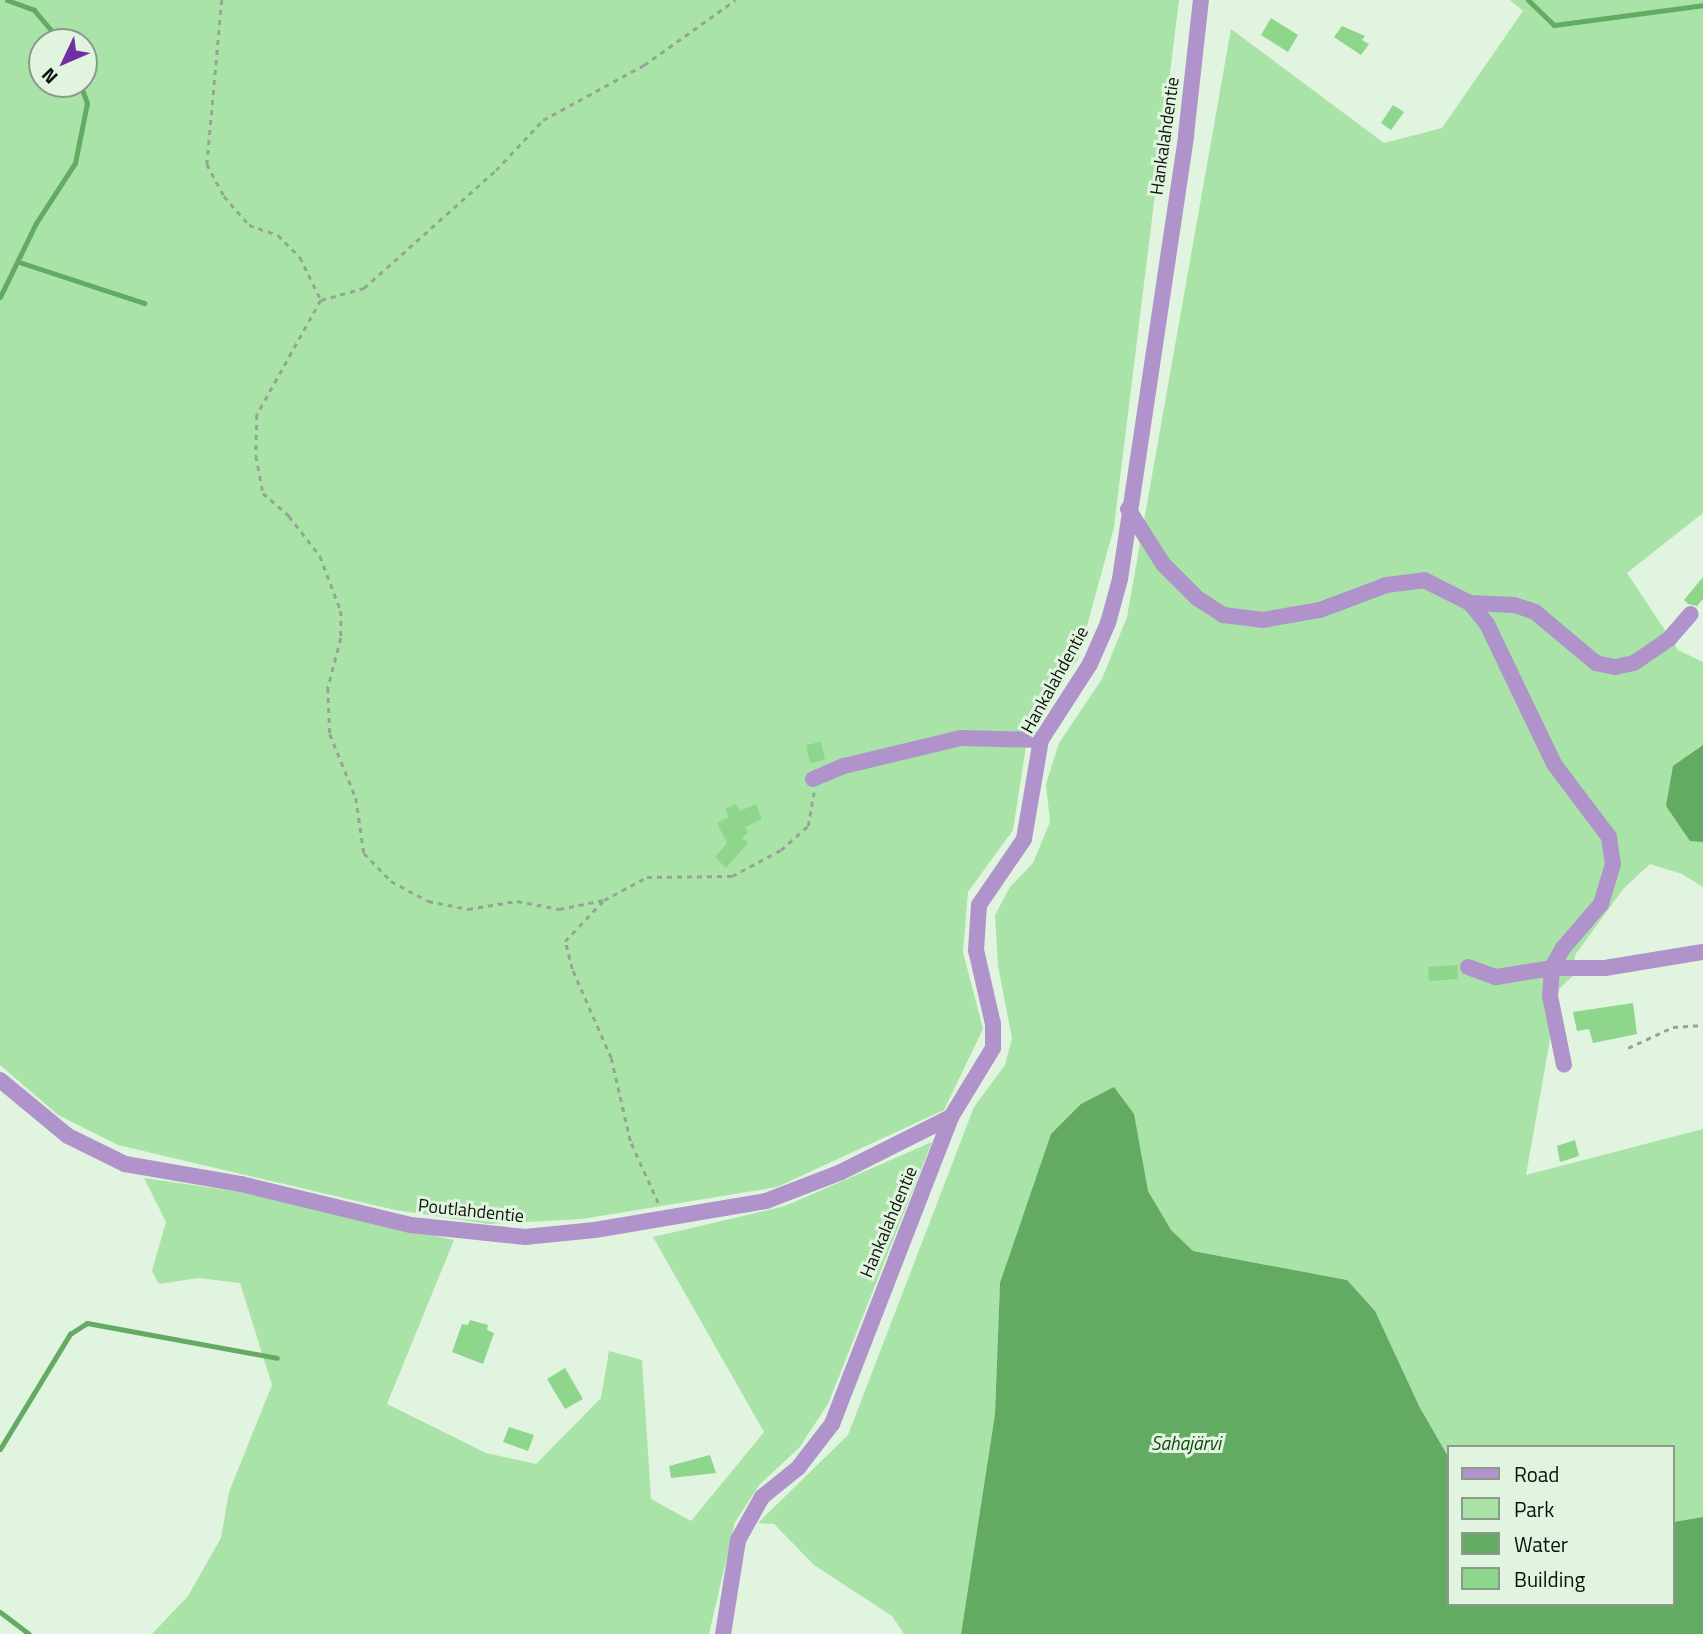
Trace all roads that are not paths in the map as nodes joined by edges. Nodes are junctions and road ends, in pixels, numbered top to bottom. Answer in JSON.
{"nodes":[{"id":1,"x":1201,"y":0,"type":"edge"},
{"id":2,"x":1128,"y":509,"type":"junction"},
{"id":3,"x":1154,"y":550,"type":"junction"},
{"id":4,"x":1122,"y":554,"type":"junction"},
{"id":5,"x":1470,"y":603,"type":"junction"},
{"id":6,"x":1691,"y":614,"type":"dead end"},
{"id":7,"x":1041,"y":740,"type":"junction"},
{"id":8,"x":813,"y":779,"type":"road end"},
{"id":9,"x":1703,"y":952,"type":"edge"},
{"id":10,"x":1468,"y":967,"type":"dead end"},
{"id":11,"x":1552,"y":968,"type":"junction"},
{"id":12,"x":1564,"y":1065,"type":"dead end"},
{"id":13,"x":0,"y":1080,"type":"edge"},
{"id":14,"x":951,"y":1117,"type":"junction"},
{"id":15,"x":723,"y":1634,"type":"edge"}],
"edges":[{"from":1,"to":2,"type":"street","name":"Hankalahdentie"},
{"from":2,"to":3,"type":"street"},
{"from":2,"to":4,"type":"street","name":"Hankalahdentie"},
{"from":3,"to":4,"type":"street"},
{"from":3,"to":5,"type":"street"},
{"from":4,"to":7,"type":"street","name":"Hankalahdentie"},
{"from":5,"to":6,"type":"street"},
{"from":5,"to":11,"type":"street"},
{"from":7,"to":8,"type":"street"},
{"from":7,"to":14,"type":"street","name":"Hankalahdentie"},
{"from":9,"to":11,"type":"street"},
{"from":10,"to":11,"type":"street"},
{"from":11,"to":12,"type":"street"},
{"from":13,"to":14,"type":"street","name":"Poutlahdentie"},
{"from":14,"to":15,"type":"street","name":"Hankalahdentie"}]}
